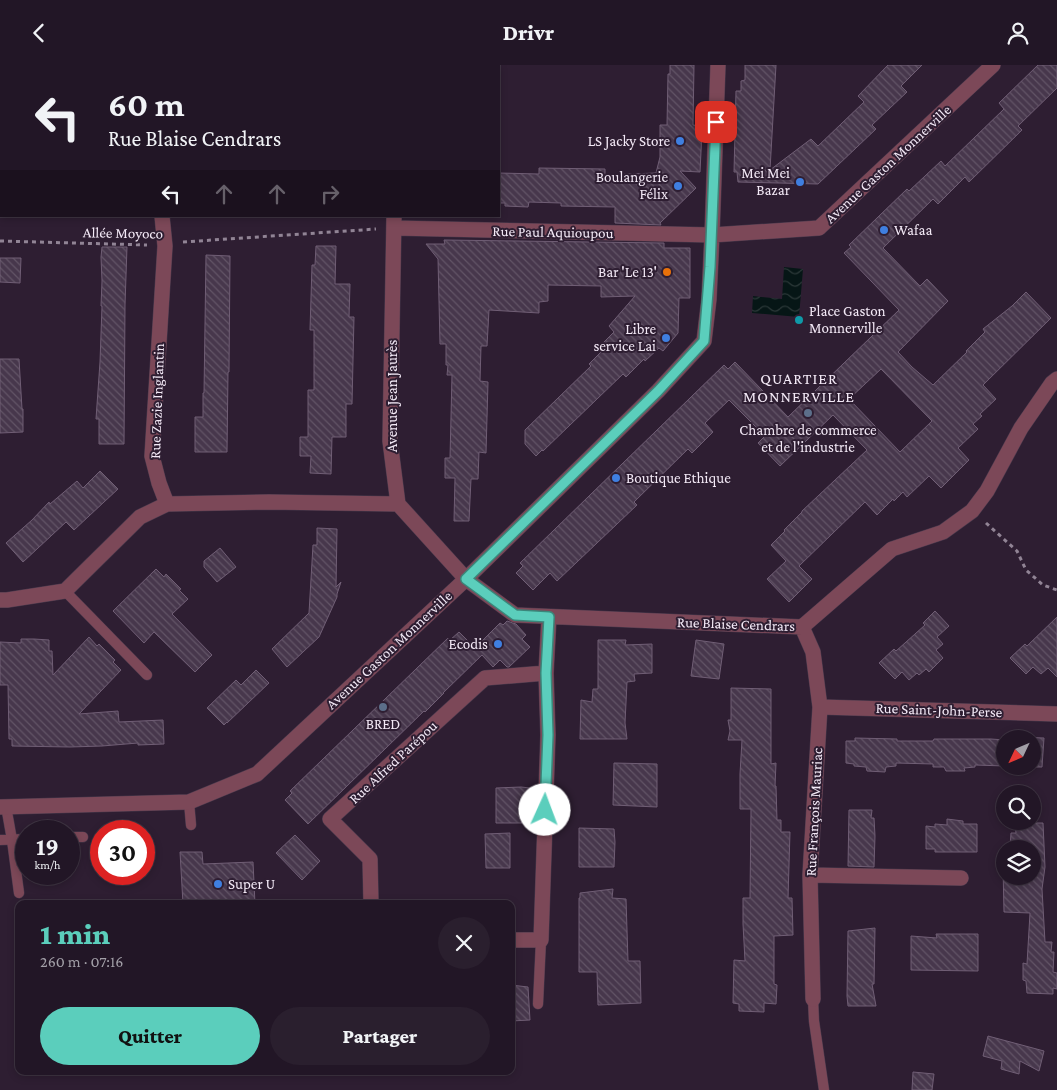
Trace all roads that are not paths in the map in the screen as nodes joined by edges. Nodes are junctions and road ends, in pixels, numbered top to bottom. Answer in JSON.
{"nodes":[{"id":1,"x":718,"y":65,"type":"edge"},
{"id":2,"x":993,"y":65,"type":"edge"},
{"id":3,"x":162,"y":217,"type":"edge"},
{"id":4,"x":394,"y":222,"type":"edge"},
{"id":5,"x":712,"y":235,"type":"junction"},
{"id":6,"x":1057,"y":379,"type":"edge"},
{"id":7,"x":167,"y":503,"type":"junction"},
{"id":8,"x":398,"y":504,"type":"junction"},
{"id":9,"x":466,"y":579,"type":"junction"},
{"id":10,"x":66,"y":591,"type":"junction"},
{"id":11,"x":0,"y":600,"type":"edge"},
{"id":12,"x":549,"y":617,"type":"junction"},
{"id":13,"x":802,"y":627,"type":"junction"},
{"id":14,"x":546,"y":673,"type":"junction"},
{"id":15,"x":147,"y":675,"type":"dead end"},
{"id":16,"x":820,"y":707,"type":"junction"},
{"id":17,"x":1057,"y":714,"type":"edge"},
{"id":18,"x":189,"y":802,"type":"junction"},
{"id":19,"x":3,"y":806,"type":"edge"},
{"id":20,"x":191,"y":825,"type":"dead end"},
{"id":21,"x":0,"y":840,"type":"edge"},
{"id":22,"x":12,"y":840,"type":"junction"},
{"id":23,"x":15,"y":840,"type":"edge"},
{"id":24,"x":810,"y":875,"type":"junction"},
{"id":25,"x":961,"y":878,"type":"dead end"},
{"id":26,"x":19,"y":893,"type":"dead end"},
{"id":27,"x":371,"y":900,"type":"edge"},
{"id":28,"x":515,"y":940,"type":"edge"},
{"id":29,"x":540,"y":940,"type":"junction"},
{"id":30,"x":813,"y":999,"type":"joint"},
{"id":31,"x":538,"y":1004,"type":"dead end"},
{"id":32,"x":824,"y":1090,"type":"edge"}],
"edges":[{"from":1,"to":5,"type":"street"},
{"from":2,"to":5,"type":"street","name":"Avenue Gaston Monnerville"},
{"from":3,"to":7,"type":"street","name":"Rue Zazie Inglantin"},
{"from":4,"to":5,"type":"street","name":"Rue Paul Aquioupou"},
{"from":4,"to":8,"type":"street","name":"Avenue Jean Jaurès"},
{"from":5,"to":9,"type":"street","name":"Avenue Gaston Monnerville"},
{"from":6,"to":13,"type":"street","name":"Rue Blaise Cendrars"},
{"from":7,"to":8,"type":"street"},
{"from":7,"to":10,"type":"street"},
{"from":8,"to":9,"type":"street"},
{"from":9,"to":12,"type":"street","name":"Rue Blaise Cendrars"},
{"from":9,"to":18,"type":"street","name":"Avenue Gaston Monnerville"},
{"from":10,"to":11,"type":"street"},
{"from":10,"to":15,"type":"lane"},
{"from":12,"to":13,"type":"street","name":"Rue Blaise Cendrars"},
{"from":12,"to":14,"type":"street"},
{"from":13,"to":16,"type":"street","name":"Rue François Mauriac"},
{"from":14,"to":27,"type":"street","name":"Rue Alfred Parépou"},
{"from":14,"to":29,"type":"street"},
{"from":16,"to":17,"type":"street","name":"Rue Saint-John-Perse"},
{"from":16,"to":24,"type":"street","name":"Rue François Mauriac"},
{"from":18,"to":19,"type":"street","name":"Avenue Gaston Monnerville"},
{"from":18,"to":20,"type":"lane"},
{"from":19,"to":22,"type":"lane"},
{"from":21,"to":22,"type":"lane"},
{"from":22,"to":23,"type":"lane"},
{"from":22,"to":26,"type":"lane"},
{"from":24,"to":25,"type":"street"},
{"from":24,"to":30,"type":"street","name":"Rue François Mauriac"},
{"from":28,"to":29,"type":"street"},
{"from":29,"to":31,"type":"lane"},
{"from":30,"to":32,"type":"lane"}]}
